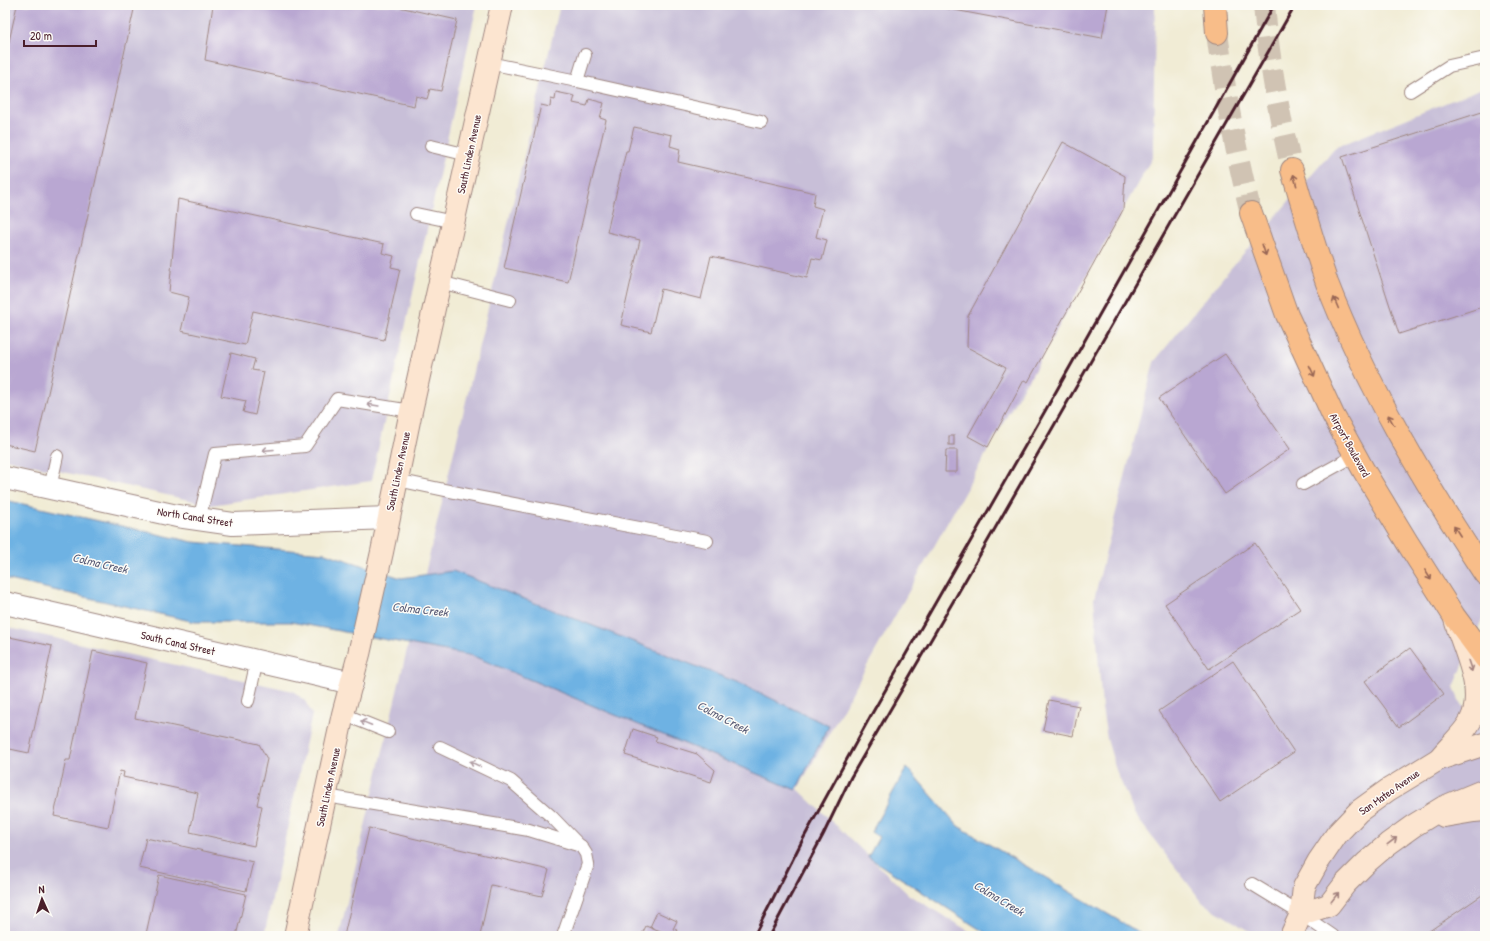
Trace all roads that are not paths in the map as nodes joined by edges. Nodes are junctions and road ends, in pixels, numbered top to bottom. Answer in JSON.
{"nodes":[{"id":1,"x":502,"y":5,"type":"edge"},
{"id":2,"x":1214,"y":5,"type":"edge"},
{"id":3,"x":1217,"y":33,"type":"tunnel mouth"},
{"id":4,"x":585,"y":55,"type":"dead end"},
{"id":5,"x":1485,"y":58,"type":"edge"},
{"id":6,"x":489,"y":64,"type":"junction"},
{"id":7,"x":577,"y":81,"type":"junction"},
{"id":8,"x":1410,"y":91,"type":"dead end"},
{"id":9,"x":761,"y":122,"type":"dead end"},
{"id":10,"x":431,"y":146,"type":"dead end"},
{"id":11,"x":468,"y":155,"type":"junction"},
{"id":12,"x":1292,"y":170,"type":"tunnel mouth"},
{"id":13,"x":1251,"y":213,"type":"tunnel mouth"},
{"id":14,"x":416,"y":214,"type":"dead end"},
{"id":15,"x":454,"y":222,"type":"junction"},
{"id":16,"x":440,"y":282,"type":"junction"},
{"id":17,"x":510,"y":300,"type":"dead end"},
{"id":18,"x":411,"y":411,"type":"junction"},
{"id":19,"x":1356,"y":455,"type":"junction"},
{"id":20,"x":57,"y":456,"type":"dead end"},
{"id":21,"x":5,"y":478,"type":"edge"},
{"id":22,"x":396,"y":480,"type":"junction"},
{"id":23,"x":1303,"y":484,"type":"dead end"},
{"id":24,"x":50,"y":488,"type":"junction"},
{"id":25,"x":388,"y":518,"type":"junction"},
{"id":26,"x":199,"y":520,"type":"junction"},
{"id":27,"x":707,"y":541,"type":"dead end"},
{"id":28,"x":1483,"y":567,"type":"edge"},
{"id":29,"x":5,"y":603,"type":"edge"},
{"id":30,"x":1454,"y":616,"type":"junction"},
{"id":31,"x":1485,"y":658,"type":"edge"},
{"id":32,"x":257,"y":660,"type":"junction"},
{"id":33,"x":352,"y":683,"type":"junction"},
{"id":34,"x":248,"y":701,"type":"dead end"},
{"id":35,"x":343,"y":714,"type":"junction"},
{"id":36,"x":388,"y":732,"type":"dead end"},
{"id":37,"x":1485,"y":744,"type":"edge"},
{"id":38,"x":440,"y":747,"type":"dead end"},
{"id":39,"x":1439,"y":759,"type":"junction"},
{"id":40,"x":1485,"y":790,"type":"edge"},
{"id":41,"x":326,"y":796,"type":"junction"},
{"id":42,"x":1485,"y":810,"type":"edge"},
{"id":43,"x":1413,"y":826,"type":"junction"},
{"id":44,"x":581,"y":846,"type":"junction"},
{"id":45,"x":1252,"y":884,"type":"dead end"},
{"id":46,"x":1301,"y":914,"type":"junction"},
{"id":47,"x":295,"y":936,"type":"edge"},
{"id":48,"x":563,"y":936,"type":"edge"},
{"id":49,"x":1291,"y":936,"type":"edge"},
{"id":50,"x":1333,"y":936,"type":"edge"}],
"edges":[{"from":1,"to":6,"type":"street","name":"South Linden Avenue"},
{"from":2,"to":3,"type":"main road"},
{"from":4,"to":7,"type":"lane"},
{"from":5,"to":8,"type":"lane"},
{"from":6,"to":7,"type":"lane"},
{"from":6,"to":11,"type":"street","name":"South Linden Avenue"},
{"from":7,"to":9,"type":"lane"},
{"from":10,"to":11,"type":"lane"},
{"from":11,"to":15,"type":"street","name":"South Linden Avenue"},
{"from":28,"to":12,"type":"main road","one_way":true},
{"from":13,"to":19,"type":"main road","name":"Airport Boulevard","one_way":true},
{"from":14,"to":15,"type":"lane"},
{"from":15,"to":16,"type":"street","name":"South Linden Avenue"},
{"from":16,"to":17,"type":"lane"},
{"from":16,"to":18,"type":"street","name":"South Linden Avenue"},
{"from":18,"to":22,"type":"street","name":"South Linden Avenue"},
{"from":18,"to":26,"type":"lane","one_way":true},
{"from":19,"to":23,"type":"lane"},
{"from":19,"to":30,"type":"main road","name":"Airport Boulevard","one_way":true},
{"from":20,"to":24,"type":"lane"},
{"from":21,"to":24,"type":"street","name":"North Canal Street"},
{"from":22,"to":25,"type":"street","name":"South Linden Avenue"},
{"from":22,"to":27,"type":"lane"},
{"from":24,"to":26,"type":"street","name":"North Canal Street"},
{"from":25,"to":26,"type":"street","name":"North Canal Street"},
{"from":25,"to":33,"type":"street","name":"South Linden Avenue"},
{"from":29,"to":32,"type":"street","name":"South Canal Street"},
{"from":30,"to":31,"type":"main road","name":"Airport Boulevard"},
{"from":30,"to":39,"type":"street","one_way":true},
{"from":32,"to":33,"type":"street","name":"South Canal Street"},
{"from":32,"to":34,"type":"lane"},
{"from":33,"to":35,"type":"street","name":"South Linden Avenue"},
{"from":36,"to":35,"type":"lane","one_way":true},
{"from":35,"to":41,"type":"street","name":"South Linden Avenue"},
{"from":37,"to":39,"type":"street","name":"San Mateo Avenue"},
{"from":44,"to":38,"type":"lane","one_way":true},
{"from":39,"to":46,"type":"street","name":"San Mateo Avenue"},
{"from":40,"to":43,"type":"street"},
{"from":41,"to":44,"type":"lane"},
{"from":41,"to":47,"type":"street","name":"South Linden Avenue"},
{"from":42,"to":43,"type":"street"},
{"from":46,"to":43,"type":"street","one_way":true},
{"from":44,"to":48,"type":"lane"},
{"from":45,"to":46,"type":"lane"},
{"from":46,"to":49,"type":"street","name":"San Mateo Avenue"},
{"from":46,"to":50,"type":"lane"}]}
